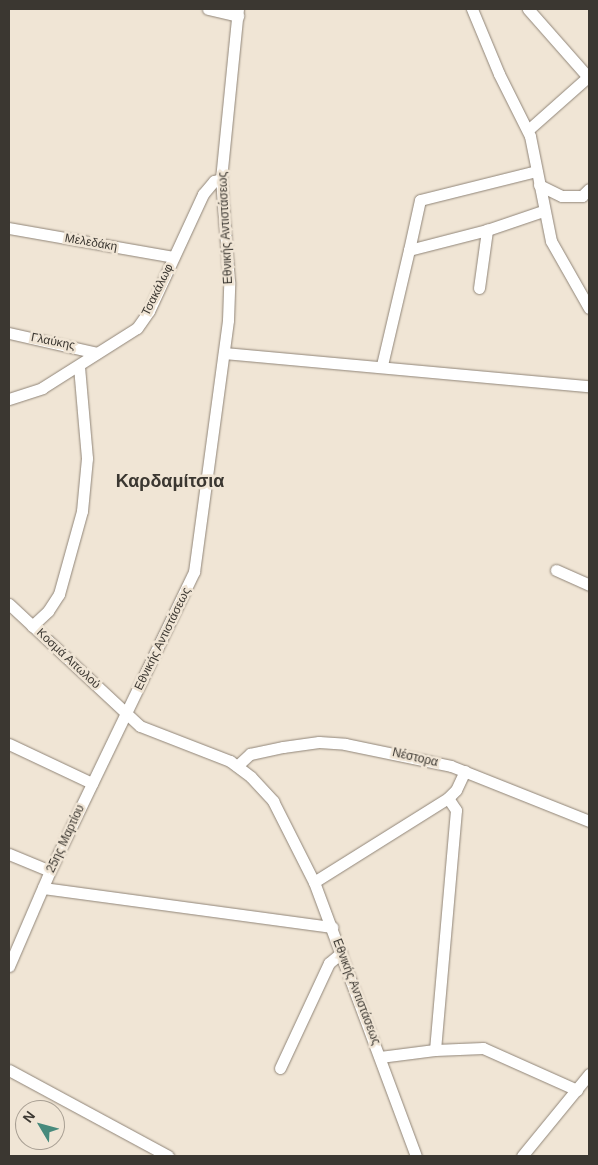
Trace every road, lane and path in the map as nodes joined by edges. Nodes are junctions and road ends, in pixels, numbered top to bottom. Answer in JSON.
{"nodes":[{"id":1,"x":208,"y":9,"type":"edge"},
{"id":2,"x":472,"y":9,"type":"edge"},
{"id":3,"x":528,"y":9,"type":"edge"},
{"id":4,"x":238,"y":13,"type":"edge"},
{"id":5,"x":528,"y":130,"type":"junction"},
{"id":6,"x":536,"y":171,"type":"junction"},
{"id":7,"x":221,"y":179,"type":"junction"},
{"id":8,"x":539,"y":185,"type":"junction"},
{"id":9,"x":589,"y":190,"type":"edge"},
{"id":10,"x":543,"y":211,"type":"junction"},
{"id":11,"x":9,"y":228,"type":"edge"},
{"id":12,"x":487,"y":230,"type":"junction"},
{"id":13,"x":409,"y":250,"type":"junction"},
{"id":14,"x":174,"y":257,"type":"junction"},
{"id":15,"x":479,"y":288,"type":"dead end"},
{"id":16,"x":589,"y":308,"type":"edge"},
{"id":17,"x":9,"y":333,"type":"edge"},
{"id":18,"x":97,"y":353,"type":"junction"},
{"id":19,"x":224,"y":353,"type":"junction"},
{"id":20,"x":382,"y":365,"type":"junction"},
{"id":21,"x":79,"y":366,"type":"junction"},
{"id":22,"x":589,"y":386,"type":"edge"},
{"id":23,"x":9,"y":399,"type":"edge"},
{"id":24,"x":556,"y":570,"type":"dead end"},
{"id":25,"x":589,"y":585,"type":"edge"},
{"id":26,"x":9,"y":604,"type":"edge"},
{"id":27,"x":32,"y":626,"type":"junction"},
{"id":28,"x":127,"y":714,"type":"junction"},
{"id":29,"x":9,"y":744,"type":"edge"},
{"id":30,"x":237,"y":766,"type":"junction"},
{"id":31,"x":465,"y":771,"type":"junction"},
{"id":32,"x":92,"y":783,"type":"junction"},
{"id":33,"x":448,"y":798,"type":"junction"},
{"id":34,"x":589,"y":821,"type":"edge"},
{"id":35,"x":9,"y":854,"type":"edge"},
{"id":36,"x":50,"y":871,"type":"junction"},
{"id":37,"x":314,"y":882,"type":"junction"},
{"id":38,"x":43,"y":888,"type":"junction"},
{"id":39,"x":332,"y":927,"type":"junction"},
{"id":40,"x":341,"y":953,"type":"junction"},
{"id":41,"x":9,"y":966,"type":"edge"},
{"id":42,"x":435,"y":1050,"type":"junction"},
{"id":43,"x":380,"y":1057,"type":"junction"},
{"id":44,"x":280,"y":1068,"type":"dead end"},
{"id":45,"x":9,"y":1070,"type":"edge"},
{"id":46,"x":589,"y":1074,"type":"edge"},
{"id":47,"x":577,"y":1090,"type":"junction"},
{"id":48,"x":168,"y":1156,"type":"edge"},
{"id":49,"x":416,"y":1156,"type":"edge"},
{"id":50,"x":522,"y":1156,"type":"edge"}],
"edges":[{"from":1,"to":4,"type":"street"},
{"from":2,"to":5,"type":"street"},
{"from":3,"to":5,"type":"street"},
{"from":4,"to":7,"type":"street","name":"Εθνικής Αντιστάσεως"},
{"from":5,"to":6,"type":"street"},
{"from":6,"to":8,"type":"street"},
{"from":6,"to":13,"type":"street"},
{"from":7,"to":14,"type":"street","name":"Τσακάλωφ"},
{"from":7,"to":19,"type":"street","name":"Εθνικής Αντιστάσεως"},
{"from":8,"to":9,"type":"street"},
{"from":8,"to":10,"type":"street"},
{"from":10,"to":12,"type":"street"},
{"from":10,"to":16,"type":"street"},
{"from":11,"to":14,"type":"street","name":"Μελεδάκη"},
{"from":12,"to":13,"type":"street"},
{"from":12,"to":15,"type":"street"},
{"from":13,"to":20,"type":"street"},
{"from":14,"to":18,"type":"street","name":"Τσακάλωφ"},
{"from":17,"to":18,"type":"street","name":"Γλαύκης"},
{"from":18,"to":21,"type":"street","name":"Τσακάλωφ"},
{"from":19,"to":20,"type":"street"},
{"from":19,"to":28,"type":"street","name":"Εθνικής Αντιστάσεως"},
{"from":20,"to":22,"type":"street"},
{"from":21,"to":23,"type":"street","name":"Τσακάλωφ"},
{"from":21,"to":27,"type":"street"},
{"from":24,"to":25,"type":"street"},
{"from":26,"to":27,"type":"street","name":"Κοσμά Αιτωλού"},
{"from":27,"to":28,"type":"street","name":"Κοσμά Αιτωλού"},
{"from":28,"to":30,"type":"street","name":"Εθνικής Αντιστάσεως"},
{"from":28,"to":32,"type":"street","name":"25ης Μαρτίου"},
{"from":29,"to":32,"type":"street"},
{"from":30,"to":31,"type":"street","name":"Νέστορα"},
{"from":30,"to":37,"type":"street","name":"Εθνικής Αντιστάσεως"},
{"from":31,"to":33,"type":"street"},
{"from":31,"to":34,"type":"street","name":"Νέστορα"},
{"from":32,"to":36,"type":"street","name":"25ης Μαρτίου"},
{"from":33,"to":37,"type":"street"},
{"from":33,"to":42,"type":"street"},
{"from":35,"to":36,"type":"street"},
{"from":36,"to":38,"type":"street","name":"25ης Μαρτίου"},
{"from":37,"to":39,"type":"street","name":"Εθνικής Αντιστάσεως"},
{"from":38,"to":39,"type":"street"},
{"from":38,"to":41,"type":"street","name":"25ης Μαρτίου"},
{"from":39,"to":40,"type":"street","name":"Εθνικής Αντιστάσεως"},
{"from":40,"to":43,"type":"street","name":"Εθνικής Αντιστάσεως"},
{"from":40,"to":44,"type":"street"},
{"from":42,"to":43,"type":"street"},
{"from":42,"to":47,"type":"street"},
{"from":43,"to":49,"type":"street","name":"Εθνικής Αντιστάσεως"},
{"from":45,"to":48,"type":"street"},
{"from":46,"to":47,"type":"street"},
{"from":47,"to":50,"type":"street"}]}
